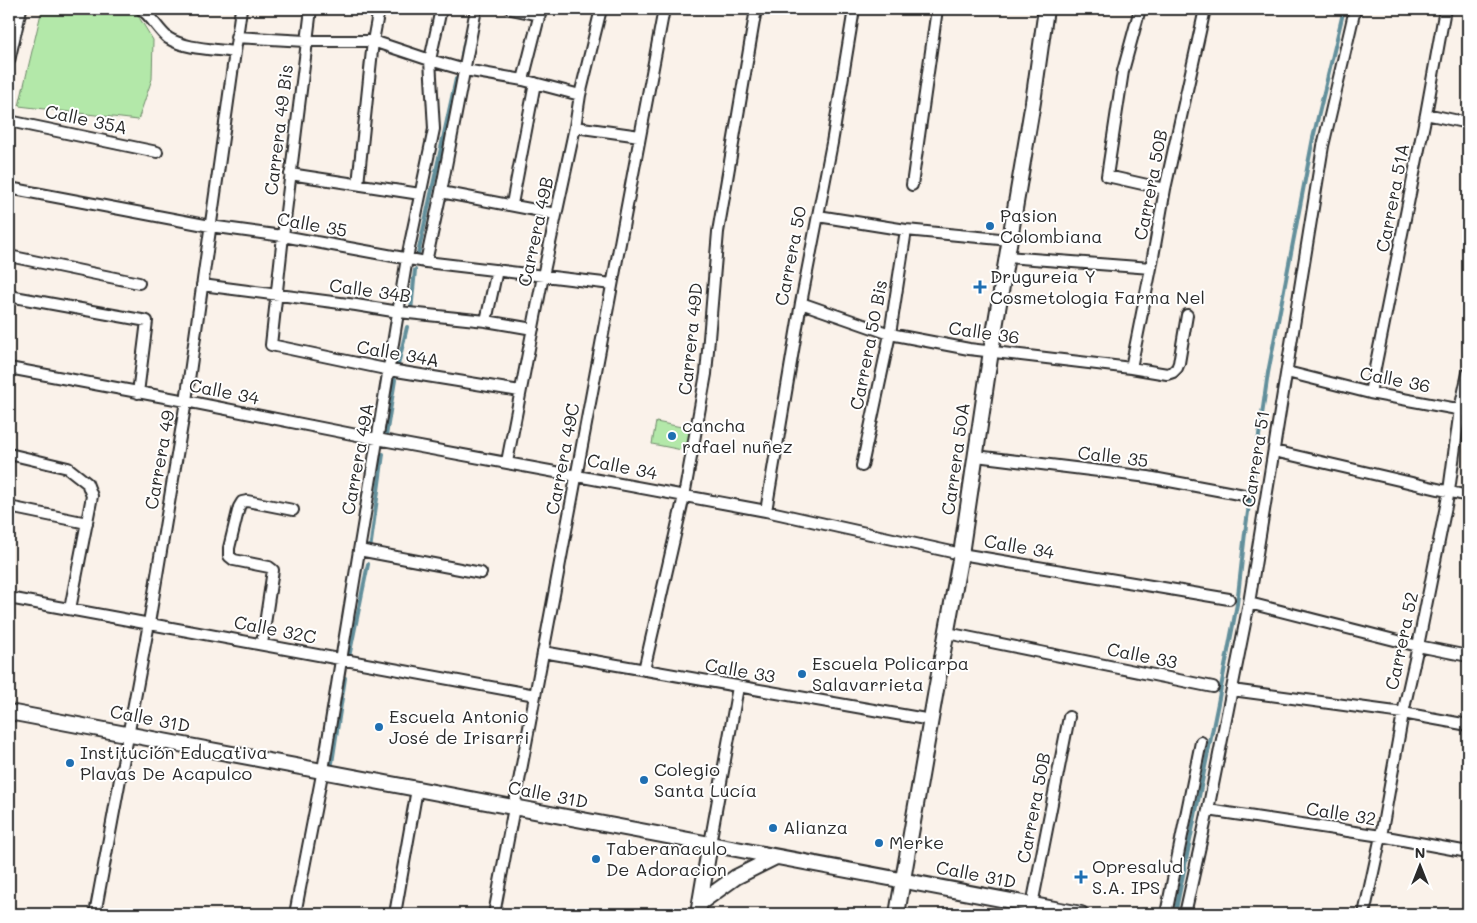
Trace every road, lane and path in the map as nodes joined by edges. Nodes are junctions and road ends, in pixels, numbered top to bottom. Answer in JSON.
{"nodes":[{"id":1,"x":22,"y":9,"type":"edge"},
{"id":2,"x":142,"y":9,"type":"edge"},
{"id":3,"x":241,"y":9,"type":"edge"},
{"id":4,"x":311,"y":9,"type":"edge"},
{"id":5,"x":379,"y":9,"type":"edge"},
{"id":6,"x":441,"y":9,"type":"edge"},
{"id":7,"x":476,"y":9,"type":"edge"},
{"id":8,"x":511,"y":9,"type":"edge"},
{"id":9,"x":601,"y":9,"type":"edge"},
{"id":10,"x":664,"y":9,"type":"edge"},
{"id":11,"x":756,"y":9,"type":"edge"},
{"id":12,"x":854,"y":9,"type":"edge"},
{"id":13,"x":937,"y":9,"type":"edge"},
{"id":14,"x":1046,"y":9,"type":"edge"},
{"id":15,"x":1140,"y":9,"type":"edge"},
{"id":16,"x":1205,"y":9,"type":"edge"},
{"id":17,"x":1355,"y":9,"type":"edge"},
{"id":18,"x":1445,"y":9,"type":"edge"},
{"id":19,"x":541,"y":12,"type":"edge"},
{"id":20,"x":236,"y":37,"type":"junction"},
{"id":21,"x":306,"y":41,"type":"junction"},
{"id":22,"x":373,"y":41,"type":"junction"},
{"id":23,"x":234,"y":52,"type":"junction"},
{"id":24,"x":430,"y":60,"type":"junction"},
{"id":25,"x":9,"y":61,"type":"edge"},
{"id":26,"x":465,"y":70,"type":"junction"},
{"id":27,"x":523,"y":80,"type":"junction"},
{"id":28,"x":535,"y":83,"type":"junction"},
{"id":29,"x":580,"y":95,"type":"junction"},
{"id":30,"x":1426,"y":114,"type":"junction"},
{"id":31,"x":9,"y":120,"type":"edge"},
{"id":32,"x":1468,"y":122,"type":"edge"},
{"id":33,"x":575,"y":127,"type":"junction"},
{"id":34,"x":640,"y":136,"type":"junction"},
{"id":35,"x":157,"y":152,"type":"dead end"},
{"id":36,"x":290,"y":174,"type":"junction"},
{"id":37,"x":358,"y":184,"type":"junction"},
{"id":38,"x":912,"y":185,"type":"dead end"},
{"id":39,"x":9,"y":188,"type":"edge"},
{"id":40,"x":1165,"y":189,"type":"junction"},
{"id":41,"x":441,"y":192,"type":"junction"},
{"id":42,"x":420,"y":194,"type":"junction"},
{"id":43,"x":512,"y":204,"type":"junction"},
{"id":44,"x":556,"y":214,"type":"junction"},
{"id":45,"x":818,"y":216,"type":"junction"},
{"id":46,"x":210,"y":226,"type":"junction"},
{"id":47,"x":906,"y":230,"type":"junction"},
{"id":48,"x":283,"y":236,"type":"junction"},
{"id":49,"x":1010,"y":240,"type":"junction"},
{"id":50,"x":9,"y":256,"type":"edge"},
{"id":51,"x":1007,"y":257,"type":"junction"},
{"id":52,"x":407,"y":258,"type":"junction"},
{"id":53,"x":426,"y":262,"type":"junction"},
{"id":54,"x":1152,"y":268,"type":"junction"},
{"id":55,"x":497,"y":270,"type":"junction"},
{"id":56,"x":543,"y":276,"type":"junction"},
{"id":57,"x":139,"y":283,"type":"dead end"},
{"id":58,"x":202,"y":284,"type":"junction"},
{"id":59,"x":612,"y":284,"type":"junction"},
{"id":60,"x":277,"y":294,"type":"junction"},
{"id":61,"x":9,"y":296,"type":"edge"},
{"id":62,"x":801,"y":303,"type":"junction"},
{"id":63,"x":398,"y":312,"type":"junction"},
{"id":64,"x":1187,"y":315,"type":"dead end"},
{"id":65,"x":486,"y":321,"type":"junction"},
{"id":66,"x":533,"y":329,"type":"junction"},
{"id":67,"x":890,"y":334,"type":"junction"},
{"id":68,"x":271,"y":345,"type":"joint"},
{"id":69,"x":991,"y":351,"type":"junction"},
{"id":70,"x":9,"y":368,"type":"edge"},
{"id":71,"x":1131,"y":368,"type":"junction"},
{"id":72,"x":390,"y":370,"type":"junction"},
{"id":73,"x":1287,"y":372,"type":"junction"},
{"id":74,"x":1468,"y":373,"type":"edge"},
{"id":75,"x":520,"y":391,"type":"junction"},
{"id":76,"x":138,"y":393,"type":"junction"},
{"id":77,"x":1370,"y":393,"type":"junction"},
{"id":78,"x":186,"y":401,"type":"junction"},
{"id":79,"x":1464,"y":410,"type":"edge"},
{"id":80,"x":377,"y":439,"type":"junction"},
{"id":81,"x":1274,"y":451,"type":"junction"},
{"id":82,"x":9,"y":454,"type":"edge"},
{"id":83,"x":976,"y":456,"type":"junction"},
{"id":84,"x":508,"y":462,"type":"junction"},
{"id":85,"x":862,"y":466,"type":"dead end"},
{"id":86,"x":576,"y":476,"type":"junction"},
{"id":87,"x":1449,"y":491,"type":"junction"},
{"id":88,"x":1244,"y":495,"type":"dead end"},
{"id":89,"x":684,"y":496,"type":"junction"},
{"id":90,"x":1468,"y":496,"type":"edge"},
{"id":91,"x":9,"y":507,"type":"edge"},
{"id":92,"x":293,"y":510,"type":"dead end"},
{"id":93,"x":766,"y":511,"type":"junction"},
{"id":94,"x":87,"y":523,"type":"junction"},
{"id":95,"x":359,"y":550,"type":"junction"},
{"id":96,"x":961,"y":554,"type":"junction"},
{"id":97,"x":481,"y":573,"type":"dead end"},
{"id":98,"x":9,"y":598,"type":"edge"},
{"id":99,"x":1229,"y":599,"type":"dead end"},
{"id":100,"x":1249,"y":603,"type":"junction"},
{"id":101,"x":70,"y":609,"type":"junction"},
{"id":102,"x":149,"y":623,"type":"junction"},
{"id":103,"x":947,"y":633,"type":"junction"},
{"id":104,"x":262,"y":644,"type":"junction"},
{"id":105,"x":1418,"y":646,"type":"junction"},
{"id":106,"x":543,"y":652,"type":"junction"},
{"id":107,"x":1468,"y":656,"type":"edge"},
{"id":108,"x":341,"y":659,"type":"junction"},
{"id":109,"x":644,"y":670,"type":"junction"},
{"id":110,"x":738,"y":687,"type":"junction"},
{"id":111,"x":1213,"y":687,"type":"dead end"},
{"id":112,"x":1232,"y":690,"type":"junction"},
{"id":113,"x":535,"y":695,"type":"junction"},
{"id":114,"x":9,"y":712,"type":"edge"},
{"id":115,"x":1403,"y":713,"type":"junction"},
{"id":116,"x":1069,"y":717,"type":"dead end"},
{"id":117,"x":931,"y":720,"type":"junction"},
{"id":118,"x":1468,"y":724,"type":"edge"},
{"id":119,"x":129,"y":734,"type":"junction"},
{"id":120,"x":1201,"y":742,"type":"dead end"},
{"id":121,"x":323,"y":771,"type":"junction"},
{"id":122,"x":417,"y":789,"type":"junction"},
{"id":123,"x":513,"y":807,"type":"junction"},
{"id":124,"x":1208,"y":810,"type":"junction"},
{"id":125,"x":1381,"y":836,"type":"junction"},
{"id":126,"x":710,"y":844,"type":"junction"},
{"id":127,"x":1468,"y":852,"type":"edge"},
{"id":128,"x":776,"y":857,"type":"junction"},
{"id":129,"x":903,"y":881,"type":"junction"},
{"id":130,"x":1032,"y":905,"type":"junction"},
{"id":131,"x":699,"y":909,"type":"edge"},
{"id":132,"x":1056,"y":912,"type":"edge"},
{"id":133,"x":95,"y":914,"type":"edge"},
{"id":134,"x":295,"y":914,"type":"edge"},
{"id":135,"x":395,"y":914,"type":"edge"},
{"id":136,"x":494,"y":914,"type":"edge"},
{"id":137,"x":897,"y":914,"type":"edge"},
{"id":138,"x":1081,"y":914,"type":"edge"},
{"id":139,"x":1166,"y":914,"type":"edge"},
{"id":140,"x":1185,"y":914,"type":"edge"},
{"id":141,"x":1364,"y":914,"type":"edge"}],
"edges":[{"from":1,"to":25,"type":"street"},
{"from":2,"to":23,"type":"street"},
{"from":3,"to":20,"type":"street","name":"Carrera 49"},
{"from":4,"to":21,"type":"street","name":"Carrera 49 Bis"},
{"from":5,"to":22,"type":"street"},
{"from":6,"to":24,"type":"street","name":"Carrera 49A"},
{"from":7,"to":26,"type":"street"},
{"from":8,"to":19,"type":"street"},
{"from":9,"to":29,"type":"street","name":"Carrera 49B"},
{"from":10,"to":34,"type":"street","name":"Carrera 49C"},
{"from":11,"to":89,"type":"street","name":"Carrera 49D"},
{"from":12,"to":45,"type":"street","name":"Carrera 50"},
{"from":13,"to":38,"type":"street"},
{"from":14,"to":49,"type":"street","name":"Carrera 50A"},
{"from":15,"to":40,"type":"street"},
{"from":16,"to":40,"type":"street","name":"Carrera 50B"},
{"from":17,"to":73,"type":"street","name":"Carrera 51"},
{"from":18,"to":30,"type":"street","name":"Carrera 51A"},
{"from":19,"to":27,"type":"street"},
{"from":20,"to":21,"type":"street"},
{"from":20,"to":23,"type":"street","name":"Carrera 49"},
{"from":21,"to":22,"type":"street"},
{"from":21,"to":36,"type":"street","name":"Carrera 49 Bis"},
{"from":22,"to":24,"type":"street"},
{"from":22,"to":37,"type":"street"},
{"from":23,"to":46,"type":"street","name":"Carrera 49"},
{"from":24,"to":26,"type":"street"},
{"from":24,"to":42,"type":"street","name":"Carrera 49A"},
{"from":26,"to":27,"type":"street"},
{"from":26,"to":41,"type":"street"},
{"from":27,"to":28,"type":"street"},
{"from":28,"to":29,"type":"street"},
{"from":28,"to":43,"type":"street"},
{"from":29,"to":33,"type":"street","name":"Carrera 49B"},
{"from":30,"to":32,"type":"street"},
{"from":30,"to":77,"type":"street","name":"Carrera 51A"},
{"from":31,"to":35,"type":"street","name":"Calle 35A"},
{"from":33,"to":34,"type":"street"},
{"from":33,"to":44,"type":"street","name":"Carrera 49B"},
{"from":34,"to":59,"type":"street","name":"Carrera 49C"},
{"from":36,"to":37,"type":"street"},
{"from":36,"to":48,"type":"street","name":"Carrera 49 Bis"},
{"from":37,"to":42,"type":"street"},
{"from":39,"to":46,"type":"street","name":"Calle 35"},
{"from":40,"to":54,"type":"street","name":"Carrera 50B"},
{"from":41,"to":43,"type":"street"},
{"from":41,"to":53,"type":"street"},
{"from":42,"to":52,"type":"street","name":"Carrera 49A"},
{"from":43,"to":44,"type":"street"},
{"from":44,"to":56,"type":"street","name":"Carrera 49B"},
{"from":45,"to":47,"type":"street"},
{"from":45,"to":62,"type":"street","name":"Carrera 50"},
{"from":46,"to":48,"type":"street","name":"Calle 35"},
{"from":46,"to":58,"type":"street","name":"Carrera 49"},
{"from":47,"to":49,"type":"street"},
{"from":47,"to":67,"type":"street","name":"Carrera 50 Bis"},
{"from":48,"to":52,"type":"street","name":"Calle 35"},
{"from":48,"to":60,"type":"street","name":"Carrera 49 Bis"},
{"from":49,"to":51,"type":"street","name":"Carrera 50A"},
{"from":50,"to":57,"type":"street"},
{"from":51,"to":54,"type":"street"},
{"from":51,"to":69,"type":"street","name":"Carrera 50A"},
{"from":52,"to":53,"type":"street","name":"Calle 35"},
{"from":52,"to":63,"type":"street","name":"Carrera 49A"},
{"from":53,"to":55,"type":"street","name":"Calle 35"},
{"from":54,"to":71,"type":"street","name":"Carrera 50B"},
{"from":55,"to":56,"type":"street","name":"Calle 35"},
{"from":55,"to":65,"type":"street"},
{"from":56,"to":59,"type":"street","name":"Calle 35"},
{"from":56,"to":66,"type":"street","name":"Carrera 49B"},
{"from":58,"to":60,"type":"street","name":"Calle 34B"},
{"from":58,"to":78,"type":"street","name":"Carrera 49"},
{"from":59,"to":86,"type":"street","name":"Carrera 49C"},
{"from":60,"to":63,"type":"street","name":"Calle 34B"},
{"from":60,"to":68,"type":"street","name":"Carrera 49 Bis"},
{"from":61,"to":76,"type":"street"},
{"from":62,"to":67,"type":"street","name":"Calle 36"},
{"from":62,"to":93,"type":"street","name":"Carrera 50"},
{"from":63,"to":65,"type":"street","name":"Calle 34B"},
{"from":63,"to":72,"type":"street","name":"Carrera 49A"},
{"from":64,"to":71,"type":"street","name":"Calle 36"},
{"from":65,"to":66,"type":"street","name":"Calle 34B"},
{"from":66,"to":75,"type":"street","name":"Carrera 49B"},
{"from":67,"to":69,"type":"street","name":"Calle 36"},
{"from":67,"to":85,"type":"street","name":"Carrera 50 Bis"},
{"from":68,"to":72,"type":"street","name":"Calle 34A"},
{"from":69,"to":71,"type":"street","name":"Calle 36"},
{"from":69,"to":83,"type":"street","name":"Carrera 50A"},
{"from":70,"to":76,"type":"street","name":"Calle 34"},
{"from":72,"to":75,"type":"street","name":"Calle 34A"},
{"from":72,"to":80,"type":"street","name":"Carrera 49A"},
{"from":73,"to":77,"type":"street","name":"Calle 36"},
{"from":73,"to":81,"type":"street","name":"Carrera 51"},
{"from":74,"to":79,"type":"street","name":"Carrera 52"},
{"from":75,"to":84,"type":"street","name":"Carrera 49B"},
{"from":76,"to":78,"type":"street","name":"Calle 34"},
{"from":77,"to":79,"type":"street","name":"Calle 36"},
{"from":78,"to":80,"type":"street","name":"Calle 34"},
{"from":78,"to":102,"type":"street","name":"Carrera 49"},
{"from":79,"to":87,"type":"street","name":"Carrera 52"},
{"from":80,"to":84,"type":"street","name":"Calle 34"},
{"from":80,"to":95,"type":"street","name":"Carrera 49A"},
{"from":81,"to":87,"type":"street"},
{"from":81,"to":100,"type":"street","name":"Carrera 51"},
{"from":82,"to":94,"type":"street"},
{"from":83,"to":88,"type":"street","name":"Calle 35"},
{"from":83,"to":96,"type":"street","name":"Carrera 50A"},
{"from":84,"to":86,"type":"street","name":"Calle 34"},
{"from":86,"to":89,"type":"street","name":"Calle 34"},
{"from":86,"to":106,"type":"street","name":"Carrera 49C"},
{"from":87,"to":90,"type":"street"},
{"from":87,"to":105,"type":"street","name":"Carrera 52"},
{"from":89,"to":93,"type":"street","name":"Calle 34"},
{"from":89,"to":109,"type":"street","name":"Carrera 49D"},
{"from":91,"to":94,"type":"street"},
{"from":92,"to":104,"type":"street"},
{"from":93,"to":96,"type":"street","name":"Calle 34"},
{"from":94,"to":101,"type":"street"},
{"from":95,"to":97,"type":"street"},
{"from":95,"to":108,"type":"street","name":"Carrera 49A"},
{"from":96,"to":99,"type":"street","name":"Calle 34"},
{"from":96,"to":103,"type":"street","name":"Carrera 50A"},
{"from":98,"to":101,"type":"street","name":"Calle 32C"},
{"from":100,"to":105,"type":"street"},
{"from":100,"to":112,"type":"street","name":"Carrera 51"},
{"from":101,"to":102,"type":"street","name":"Calle 32C"},
{"from":102,"to":104,"type":"street","name":"Calle 32C"},
{"from":102,"to":119,"type":"street","name":"Carrera 49"},
{"from":103,"to":111,"type":"street","name":"Calle 33"},
{"from":103,"to":117,"type":"street","name":"Carrera 50A"},
{"from":104,"to":108,"type":"street","name":"Calle 32C"},
{"from":105,"to":107,"type":"street"},
{"from":105,"to":115,"type":"street","name":"Carrera 52"},
{"from":106,"to":109,"type":"street","name":"Calle 33"},
{"from":106,"to":113,"type":"street","name":"Carrera 49C"},
{"from":108,"to":113,"type":"street","name":"Calle 32C"},
{"from":108,"to":121,"type":"street","name":"Carrera 49A"},
{"from":109,"to":110,"type":"street","name":"Calle 33"},
{"from":110,"to":117,"type":"street","name":"Calle 33"},
{"from":110,"to":126,"type":"street"},
{"from":112,"to":115,"type":"street"},
{"from":112,"to":124,"type":"street","name":"Carrera 51"},
{"from":113,"to":123,"type":"street","name":"Carrera 49C"},
{"from":114,"to":119,"type":"street","name":"Calle 31D"},
{"from":115,"to":118,"type":"street"},
{"from":115,"to":125,"type":"street","name":"Carrera 52"},
{"from":116,"to":130,"type":"street","name":"Carrera 50B"},
{"from":117,"to":129,"type":"street","name":"Carrera 50A"},
{"from":119,"to":121,"type":"street","name":"Calle 31D"},
{"from":119,"to":133,"type":"street","name":"Carrera 49"},
{"from":120,"to":139,"type":"street"},
{"from":121,"to":122,"type":"street","name":"Calle 31D"},
{"from":121,"to":134,"type":"street","name":"Carrera 49A"},
{"from":122,"to":123,"type":"street","name":"Calle 31D"},
{"from":122,"to":135,"type":"street"},
{"from":123,"to":126,"type":"street","name":"Calle 31D"},
{"from":123,"to":136,"type":"street","name":"Carrera 49C"},
{"from":124,"to":125,"type":"street","name":"Calle 32"},
{"from":124,"to":140,"type":"street","name":"Carrera 51"},
{"from":125,"to":127,"type":"street","name":"Calle 32"},
{"from":125,"to":141,"type":"street","name":"Carrera 52"},
{"from":126,"to":128,"type":"street","name":"Calle 31D"},
{"from":126,"to":131,"type":"street"},
{"from":128,"to":129,"type":"street","name":"Calle 31D"},
{"from":128,"to":131,"type":"street"},
{"from":129,"to":130,"type":"street","name":"Calle 31D"},
{"from":129,"to":137,"type":"street","name":"Carrera 50A"},
{"from":130,"to":132,"type":"street","name":"Calle 31D"},
{"from":132,"to":138,"type":"street","name":"Calle 31D"}]}
